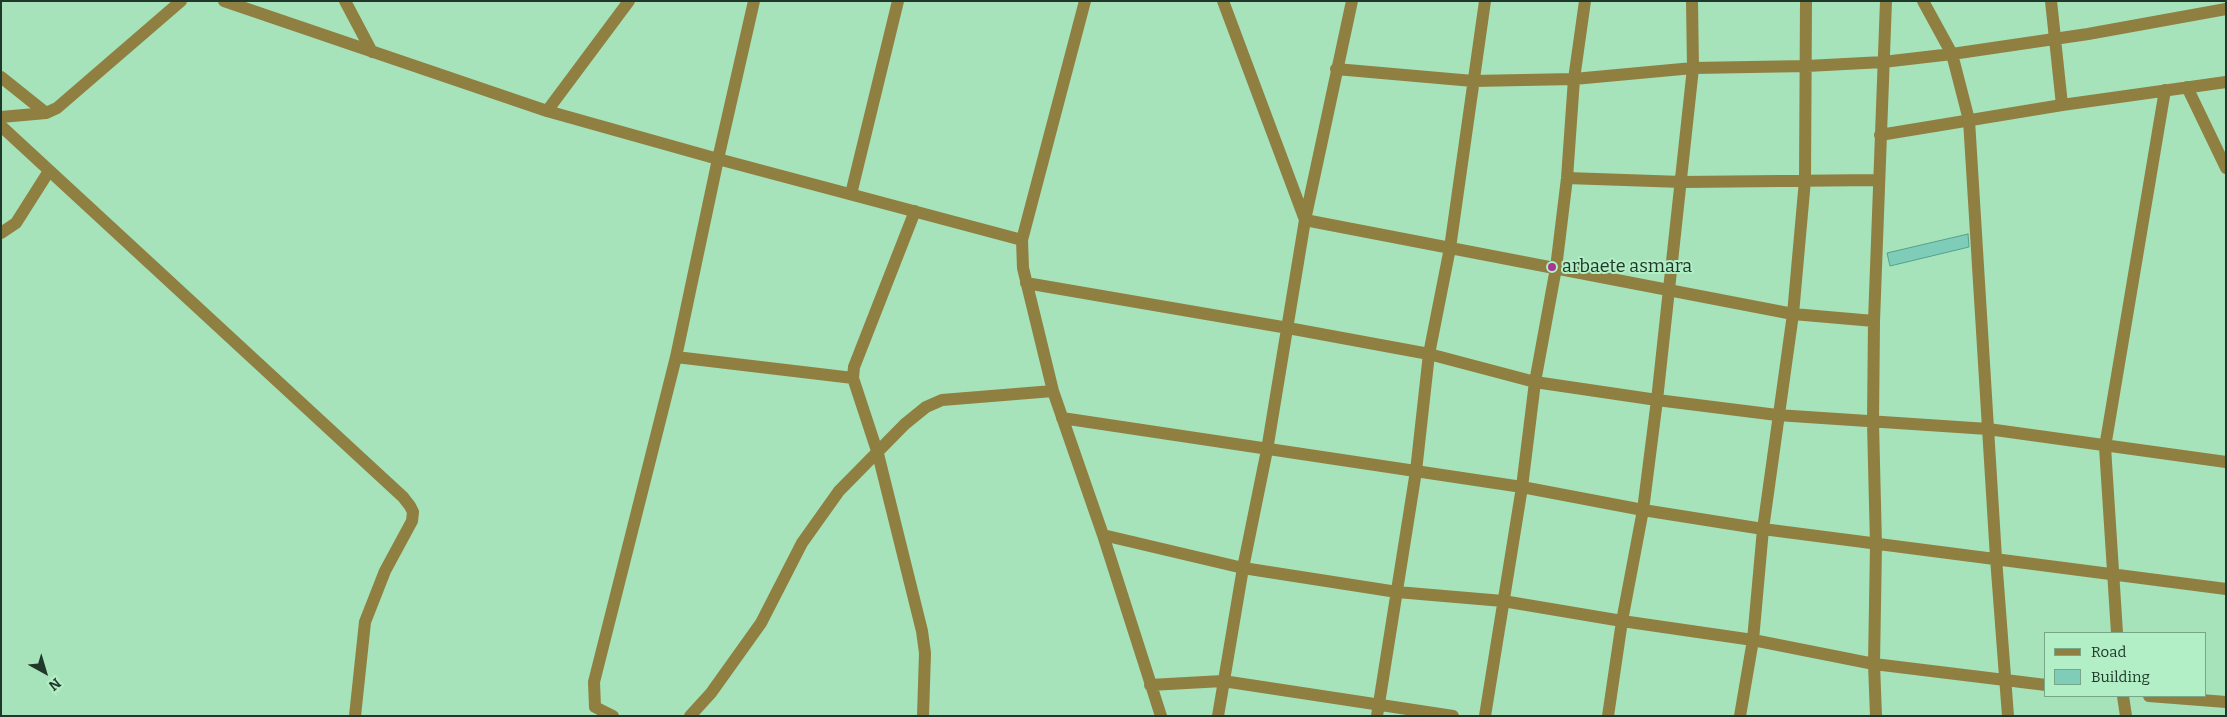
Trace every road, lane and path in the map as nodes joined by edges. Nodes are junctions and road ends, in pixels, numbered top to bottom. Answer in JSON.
{"nodes":[{"id":1,"x":181,"y":1,"type":"edge"},
{"id":2,"x":224,"y":1,"type":"edge"},
{"id":3,"x":345,"y":1,"type":"edge"},
{"id":4,"x":629,"y":1,"type":"edge"},
{"id":5,"x":754,"y":1,"type":"edge"},
{"id":6,"x":898,"y":1,"type":"edge"},
{"id":7,"x":1085,"y":1,"type":"edge"},
{"id":8,"x":1223,"y":1,"type":"edge"},
{"id":9,"x":1352,"y":1,"type":"edge"},
{"id":10,"x":1485,"y":1,"type":"edge"},
{"id":11,"x":1585,"y":1,"type":"edge"},
{"id":12,"x":1692,"y":1,"type":"edge"},
{"id":13,"x":1806,"y":1,"type":"edge"},
{"id":14,"x":1886,"y":1,"type":"edge"},
{"id":15,"x":1923,"y":1,"type":"edge"},
{"id":16,"x":2051,"y":1,"type":"edge"},
{"id":17,"x":2226,"y":8,"type":"edge"},
{"id":18,"x":2055,"y":39,"type":"junction"},
{"id":19,"x":372,"y":52,"type":"junction"},
{"id":20,"x":1952,"y":54,"type":"junction"},
{"id":21,"x":1883,"y":62,"type":"junction"},
{"id":22,"x":1807,"y":66,"type":"junction"},
{"id":23,"x":1692,"y":68,"type":"junction"},
{"id":24,"x":1336,"y":69,"type":"junction"},
{"id":25,"x":1,"y":77,"type":"edge"},
{"id":26,"x":1574,"y":79,"type":"junction"},
{"id":27,"x":1473,"y":81,"type":"junction"},
{"id":28,"x":2226,"y":82,"type":"edge"},
{"id":29,"x":2187,"y":86,"type":"junction"},
{"id":30,"x":2165,"y":90,"type":"junction"},
{"id":31,"x":2062,"y":105,"type":"junction"},
{"id":32,"x":546,"y":112,"type":"junction"},
{"id":33,"x":46,"y":113,"type":"junction"},
{"id":34,"x":1,"y":116,"type":"edge"},
{"id":35,"x":1969,"y":120,"type":"junction"},
{"id":36,"x":1,"y":126,"type":"edge"},
{"id":37,"x":1880,"y":135,"type":"junction"},
{"id":38,"x":718,"y":159,"type":"junction"},
{"id":39,"x":2226,"y":168,"type":"edge"},
{"id":40,"x":49,"y":172,"type":"junction"},
{"id":41,"x":1567,"y":178,"type":"junction"},
{"id":42,"x":1804,"y":180,"type":"junction"},
{"id":43,"x":1878,"y":180,"type":"junction"},
{"id":44,"x":1682,"y":182,"type":"junction"},
{"id":45,"x":851,"y":194,"type":"junction"},
{"id":46,"x":915,"y":211,"type":"junction"},
{"id":47,"x":1305,"y":220,"type":"junction"},
{"id":48,"x":1,"y":233,"type":"edge"},
{"id":49,"x":1022,"y":240,"type":"junction"},
{"id":50,"x":1450,"y":248,"type":"junction"},
{"id":51,"x":1556,"y":268,"type":"junction"},
{"id":52,"x":1026,"y":283,"type":"junction"},
{"id":53,"x":1668,"y":292,"type":"junction"},
{"id":54,"x":1793,"y":314,"type":"junction"},
{"id":55,"x":1874,"y":321,"type":"junction"},
{"id":56,"x":1288,"y":328,"type":"junction"},
{"id":57,"x":1429,"y":354,"type":"junction"},
{"id":58,"x":676,"y":357,"type":"junction"},
{"id":59,"x":853,"y":378,"type":"junction"},
{"id":60,"x":1535,"y":382,"type":"junction"},
{"id":61,"x":1053,"y":391,"type":"junction"},
{"id":62,"x":1657,"y":400,"type":"junction"},
{"id":63,"x":1777,"y":414,"type":"junction"},
{"id":64,"x":1062,"y":418,"type":"junction"},
{"id":65,"x":1873,"y":422,"type":"junction"},
{"id":66,"x":1988,"y":430,"type":"junction"},
{"id":67,"x":2105,"y":446,"type":"junction"},
{"id":68,"x":1267,"y":450,"type":"junction"},
{"id":69,"x":878,"y":454,"type":"junction"},
{"id":70,"x":2226,"y":462,"type":"edge"},
{"id":71,"x":1416,"y":471,"type":"junction"},
{"id":72,"x":1522,"y":487,"type":"junction"},
{"id":73,"x":1643,"y":510,"type":"junction"},
{"id":74,"x":1762,"y":528,"type":"junction"},
{"id":75,"x":1103,"y":535,"type":"junction"},
{"id":76,"x":1876,"y":545,"type":"junction"},
{"id":77,"x":1996,"y":558,"type":"junction"},
{"id":78,"x":1243,"y":568,"type":"junction"},
{"id":79,"x":2112,"y":576,"type":"junction"},
{"id":80,"x":2226,"y":589,"type":"edge"},
{"id":81,"x":1397,"y":592,"type":"junction"},
{"id":82,"x":1502,"y":600,"type":"junction"},
{"id":83,"x":1622,"y":621,"type":"junction"},
{"id":84,"x":2117,"y":632,"type":"edge"},
{"id":85,"x":1752,"y":640,"type":"junction"},
{"id":86,"x":1874,"y":664,"type":"junction"},
{"id":87,"x":2005,"y":680,"type":"junction"},
{"id":88,"x":1223,"y":681,"type":"junction"},
{"id":89,"x":2044,"y":684,"type":"edge"},
{"id":90,"x":1150,"y":685,"type":"junction"},
{"id":91,"x":2123,"y":697,"type":"edge"},
{"id":92,"x":2162,"y":697,"type":"edge"},
{"id":93,"x":2226,"y":702,"type":"edge"},
{"id":94,"x":1378,"y":710,"type":"edge"},
{"id":95,"x":355,"y":716,"type":"edge"},
{"id":96,"x":613,"y":716,"type":"edge"},
{"id":97,"x":690,"y":716,"type":"edge"},
{"id":98,"x":923,"y":716,"type":"edge"},
{"id":99,"x":1161,"y":716,"type":"edge"},
{"id":100,"x":1218,"y":716,"type":"edge"},
{"id":101,"x":1453,"y":716,"type":"edge"},
{"id":102,"x":1485,"y":716,"type":"edge"},
{"id":103,"x":1608,"y":716,"type":"edge"},
{"id":104,"x":1740,"y":716,"type":"edge"},
{"id":105,"x":1876,"y":716,"type":"edge"},
{"id":106,"x":2008,"y":716,"type":"edge"},
{"id":107,"x":2126,"y":716,"type":"edge"}],
"edges":[{"from":1,"to":33,"type":"street"},
{"from":2,"to":19,"type":"street"},
{"from":3,"to":19,"type":"street"},
{"from":4,"to":32,"type":"street"},
{"from":5,"to":38,"type":"street"},
{"from":6,"to":45,"type":"street"},
{"from":7,"to":49,"type":"street"},
{"from":8,"to":47,"type":"street"},
{"from":9,"to":24,"type":"street"},
{"from":10,"to":27,"type":"street"},
{"from":11,"to":26,"type":"street"},
{"from":12,"to":23,"type":"street"},
{"from":13,"to":22,"type":"street"},
{"from":14,"to":21,"type":"street"},
{"from":15,"to":20,"type":"street"},
{"from":16,"to":18,"type":"street"},
{"from":17,"to":18,"type":"street"},
{"from":18,"to":20,"type":"street"},
{"from":18,"to":31,"type":"street"},
{"from":19,"to":32,"type":"street"},
{"from":20,"to":21,"type":"street"},
{"from":20,"to":35,"type":"street"},
{"from":21,"to":22,"type":"street"},
{"from":21,"to":37,"type":"street"},
{"from":22,"to":23,"type":"street"},
{"from":22,"to":42,"type":"street"},
{"from":23,"to":26,"type":"street"},
{"from":23,"to":44,"type":"street"},
{"from":24,"to":27,"type":"street"},
{"from":24,"to":47,"type":"street"},
{"from":25,"to":33,"type":"street"},
{"from":26,"to":27,"type":"street"},
{"from":26,"to":41,"type":"street"},
{"from":27,"to":50,"type":"street"},
{"from":28,"to":29,"type":"street"},
{"from":29,"to":30,"type":"street"},
{"from":29,"to":39,"type":"street"},
{"from":30,"to":31,"type":"street"},
{"from":30,"to":67,"type":"street"},
{"from":31,"to":35,"type":"street"},
{"from":32,"to":38,"type":"street"},
{"from":33,"to":34,"type":"street"},
{"from":35,"to":37,"type":"street"},
{"from":35,"to":66,"type":"street"},
{"from":36,"to":40,"type":"street"},
{"from":37,"to":43,"type":"street"},
{"from":38,"to":45,"type":"street"},
{"from":38,"to":58,"type":"street"},
{"from":40,"to":48,"type":"street"},
{"from":40,"to":95,"type":"street"},
{"from":41,"to":44,"type":"street"},
{"from":41,"to":51,"type":"street"},
{"from":42,"to":43,"type":"street"},
{"from":42,"to":44,"type":"street"},
{"from":42,"to":54,"type":"street"},
{"from":43,"to":55,"type":"street"},
{"from":44,"to":53,"type":"street"},
{"from":45,"to":46,"type":"street"},
{"from":46,"to":49,"type":"street"},
{"from":46,"to":59,"type":"street"},
{"from":47,"to":50,"type":"street"},
{"from":47,"to":56,"type":"street"},
{"from":49,"to":52,"type":"street"},
{"from":50,"to":51,"type":"street"},
{"from":50,"to":57,"type":"street"},
{"from":51,"to":53,"type":"street"},
{"from":51,"to":60,"type":"street"},
{"from":52,"to":56,"type":"street"},
{"from":52,"to":61,"type":"street"},
{"from":53,"to":54,"type":"street"},
{"from":53,"to":62,"type":"street"},
{"from":54,"to":55,"type":"street"},
{"from":54,"to":63,"type":"street"},
{"from":55,"to":65,"type":"street"},
{"from":56,"to":57,"type":"street"},
{"from":56,"to":68,"type":"street"},
{"from":57,"to":60,"type":"street"},
{"from":57,"to":71,"type":"street"},
{"from":58,"to":59,"type":"street"},
{"from":58,"to":96,"type":"street"},
{"from":59,"to":69,"type":"street"},
{"from":60,"to":62,"type":"street"},
{"from":60,"to":72,"type":"street"},
{"from":61,"to":64,"type":"street"},
{"from":61,"to":69,"type":"street"},
{"from":62,"to":63,"type":"street"},
{"from":62,"to":73,"type":"street"},
{"from":63,"to":65,"type":"street"},
{"from":63,"to":74,"type":"street"},
{"from":64,"to":68,"type":"street"},
{"from":64,"to":75,"type":"street"},
{"from":65,"to":66,"type":"street"},
{"from":65,"to":76,"type":"street"},
{"from":66,"to":67,"type":"street"},
{"from":66,"to":77,"type":"street"},
{"from":67,"to":70,"type":"street"},
{"from":67,"to":79,"type":"street"},
{"from":68,"to":71,"type":"street"},
{"from":68,"to":78,"type":"street"},
{"from":69,"to":97,"type":"street"},
{"from":69,"to":98,"type":"street"},
{"from":71,"to":72,"type":"street"},
{"from":71,"to":81,"type":"street"},
{"from":72,"to":73,"type":"street"},
{"from":72,"to":82,"type":"street"},
{"from":73,"to":74,"type":"street"},
{"from":73,"to":83,"type":"street"},
{"from":74,"to":76,"type":"street"},
{"from":74,"to":85,"type":"street"},
{"from":75,"to":78,"type":"street"},
{"from":75,"to":90,"type":"street"},
{"from":76,"to":77,"type":"street"},
{"from":76,"to":86,"type":"street"},
{"from":77,"to":79,"type":"street"},
{"from":77,"to":87,"type":"street"},
{"from":78,"to":81,"type":"street"},
{"from":78,"to":88,"type":"street"},
{"from":79,"to":80,"type":"street"},
{"from":79,"to":84,"type":"street"},
{"from":81,"to":82,"type":"street"},
{"from":81,"to":94,"type":"street"},
{"from":82,"to":83,"type":"street"},
{"from":82,"to":102,"type":"street"},
{"from":83,"to":85,"type":"street"},
{"from":83,"to":103,"type":"street"},
{"from":85,"to":86,"type":"street"},
{"from":85,"to":104,"type":"street"},
{"from":86,"to":87,"type":"street"},
{"from":86,"to":105,"type":"street"},
{"from":87,"to":89,"type":"street"},
{"from":87,"to":106,"type":"street"},
{"from":88,"to":90,"type":"street"},
{"from":88,"to":94,"type":"street"},
{"from":88,"to":100,"type":"street"},
{"from":90,"to":99,"type":"street"},
{"from":91,"to":107,"type":"street"},
{"from":92,"to":93,"type":"street"},
{"from":94,"to":101,"type":"street"}]}
